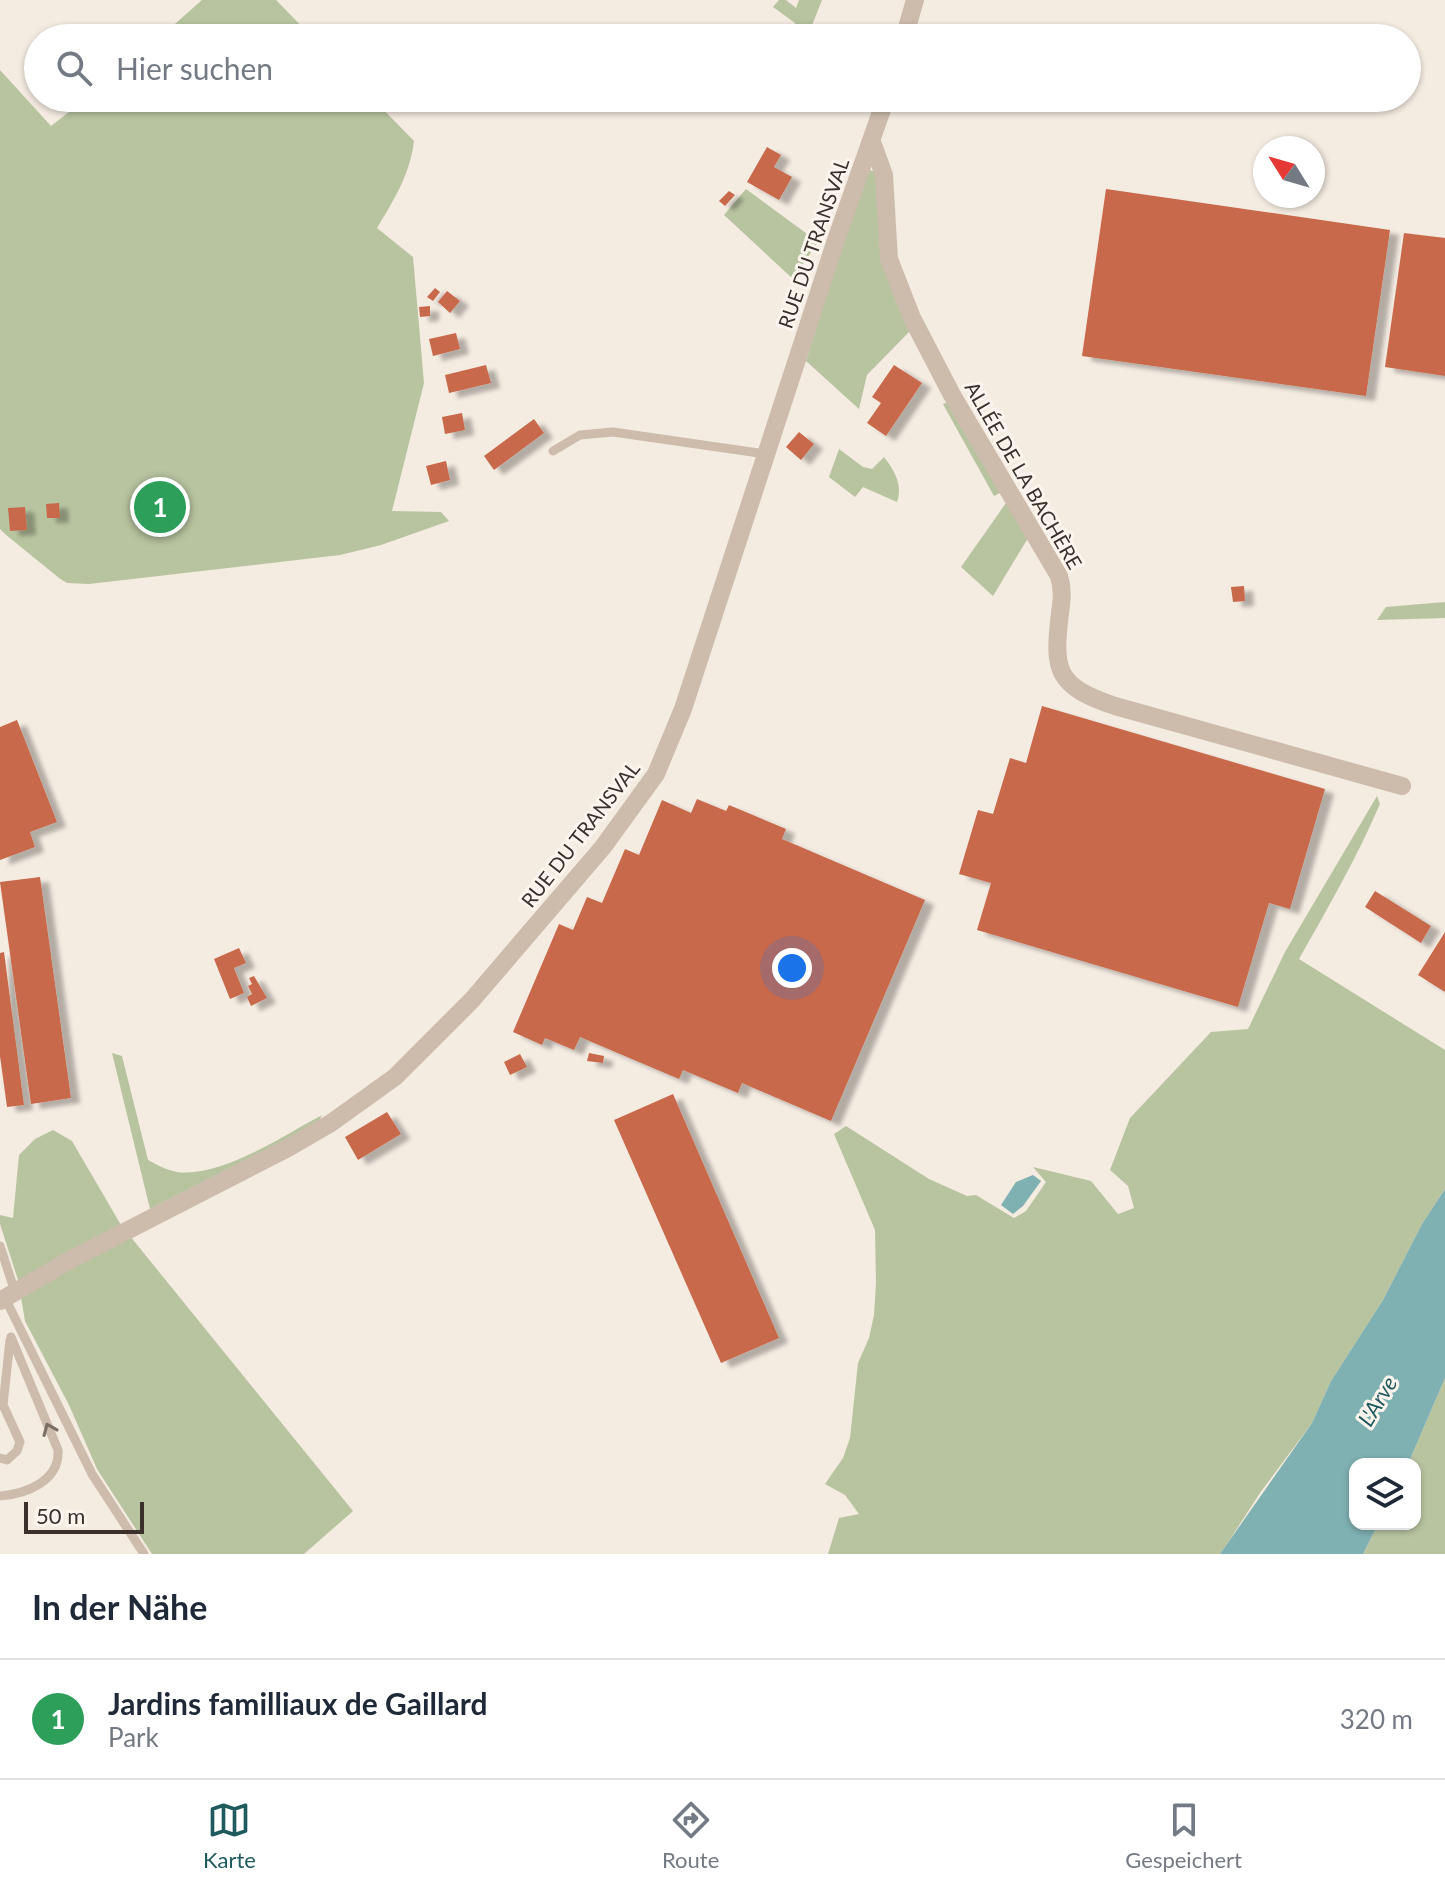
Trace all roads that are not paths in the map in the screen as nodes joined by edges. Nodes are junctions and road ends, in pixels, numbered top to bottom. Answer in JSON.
{"nodes":[{"id":1,"x":915,"y":0,"type":"edge"},
{"id":2,"x":908,"y":24,"type":"edge"},
{"id":3,"x":882,"y":112,"type":"edge"},
{"id":4,"x":872,"y":142,"type":"junction"},
{"id":5,"x":553,"y":451,"type":"dead end"},
{"id":6,"x":766,"y":454,"type":"junction"},
{"id":7,"x":1402,"y":786,"type":"dead end"},
{"id":8,"x":0,"y":1246,"type":"edge"},
{"id":9,"x":7,"y":1297,"type":"edge"},
{"id":10,"x":23,"y":1332,"type":"junction"},
{"id":11,"x":11,"y":1337,"type":"junction"},
{"id":12,"x":0,"y":1340,"type":"edge"},
{"id":13,"x":0,"y":1458,"type":"edge"},
{"id":14,"x":0,"y":1496,"type":"edge"},
{"id":15,"x":144,"y":1554,"type":"edge"}],
"edges":[{"from":1,"to":2,"type":"street"},
{"from":3,"to":4,"type":"street","name":"RUE DU TRANSVAL"},
{"from":4,"to":6,"type":"street","name":"RUE DU TRANSVAL"},
{"from":4,"to":7,"type":"street","name":"ALLÉE DE LA BACHÈRE"},
{"from":5,"to":6,"type":"lane"},
{"from":6,"to":9,"type":"street","name":"RUE DU TRANSVAL"},
{"from":8,"to":9,"type":"lane"},
{"from":9,"to":10,"type":"lane"},
{"from":10,"to":11,"type":"lane"},
{"from":10,"to":15,"type":"lane"},
{"from":11,"to":12,"type":"lane"},
{"from":11,"to":13,"type":"lane"},
{"from":14,"to":11,"type":"lane","one_way":true}]}
